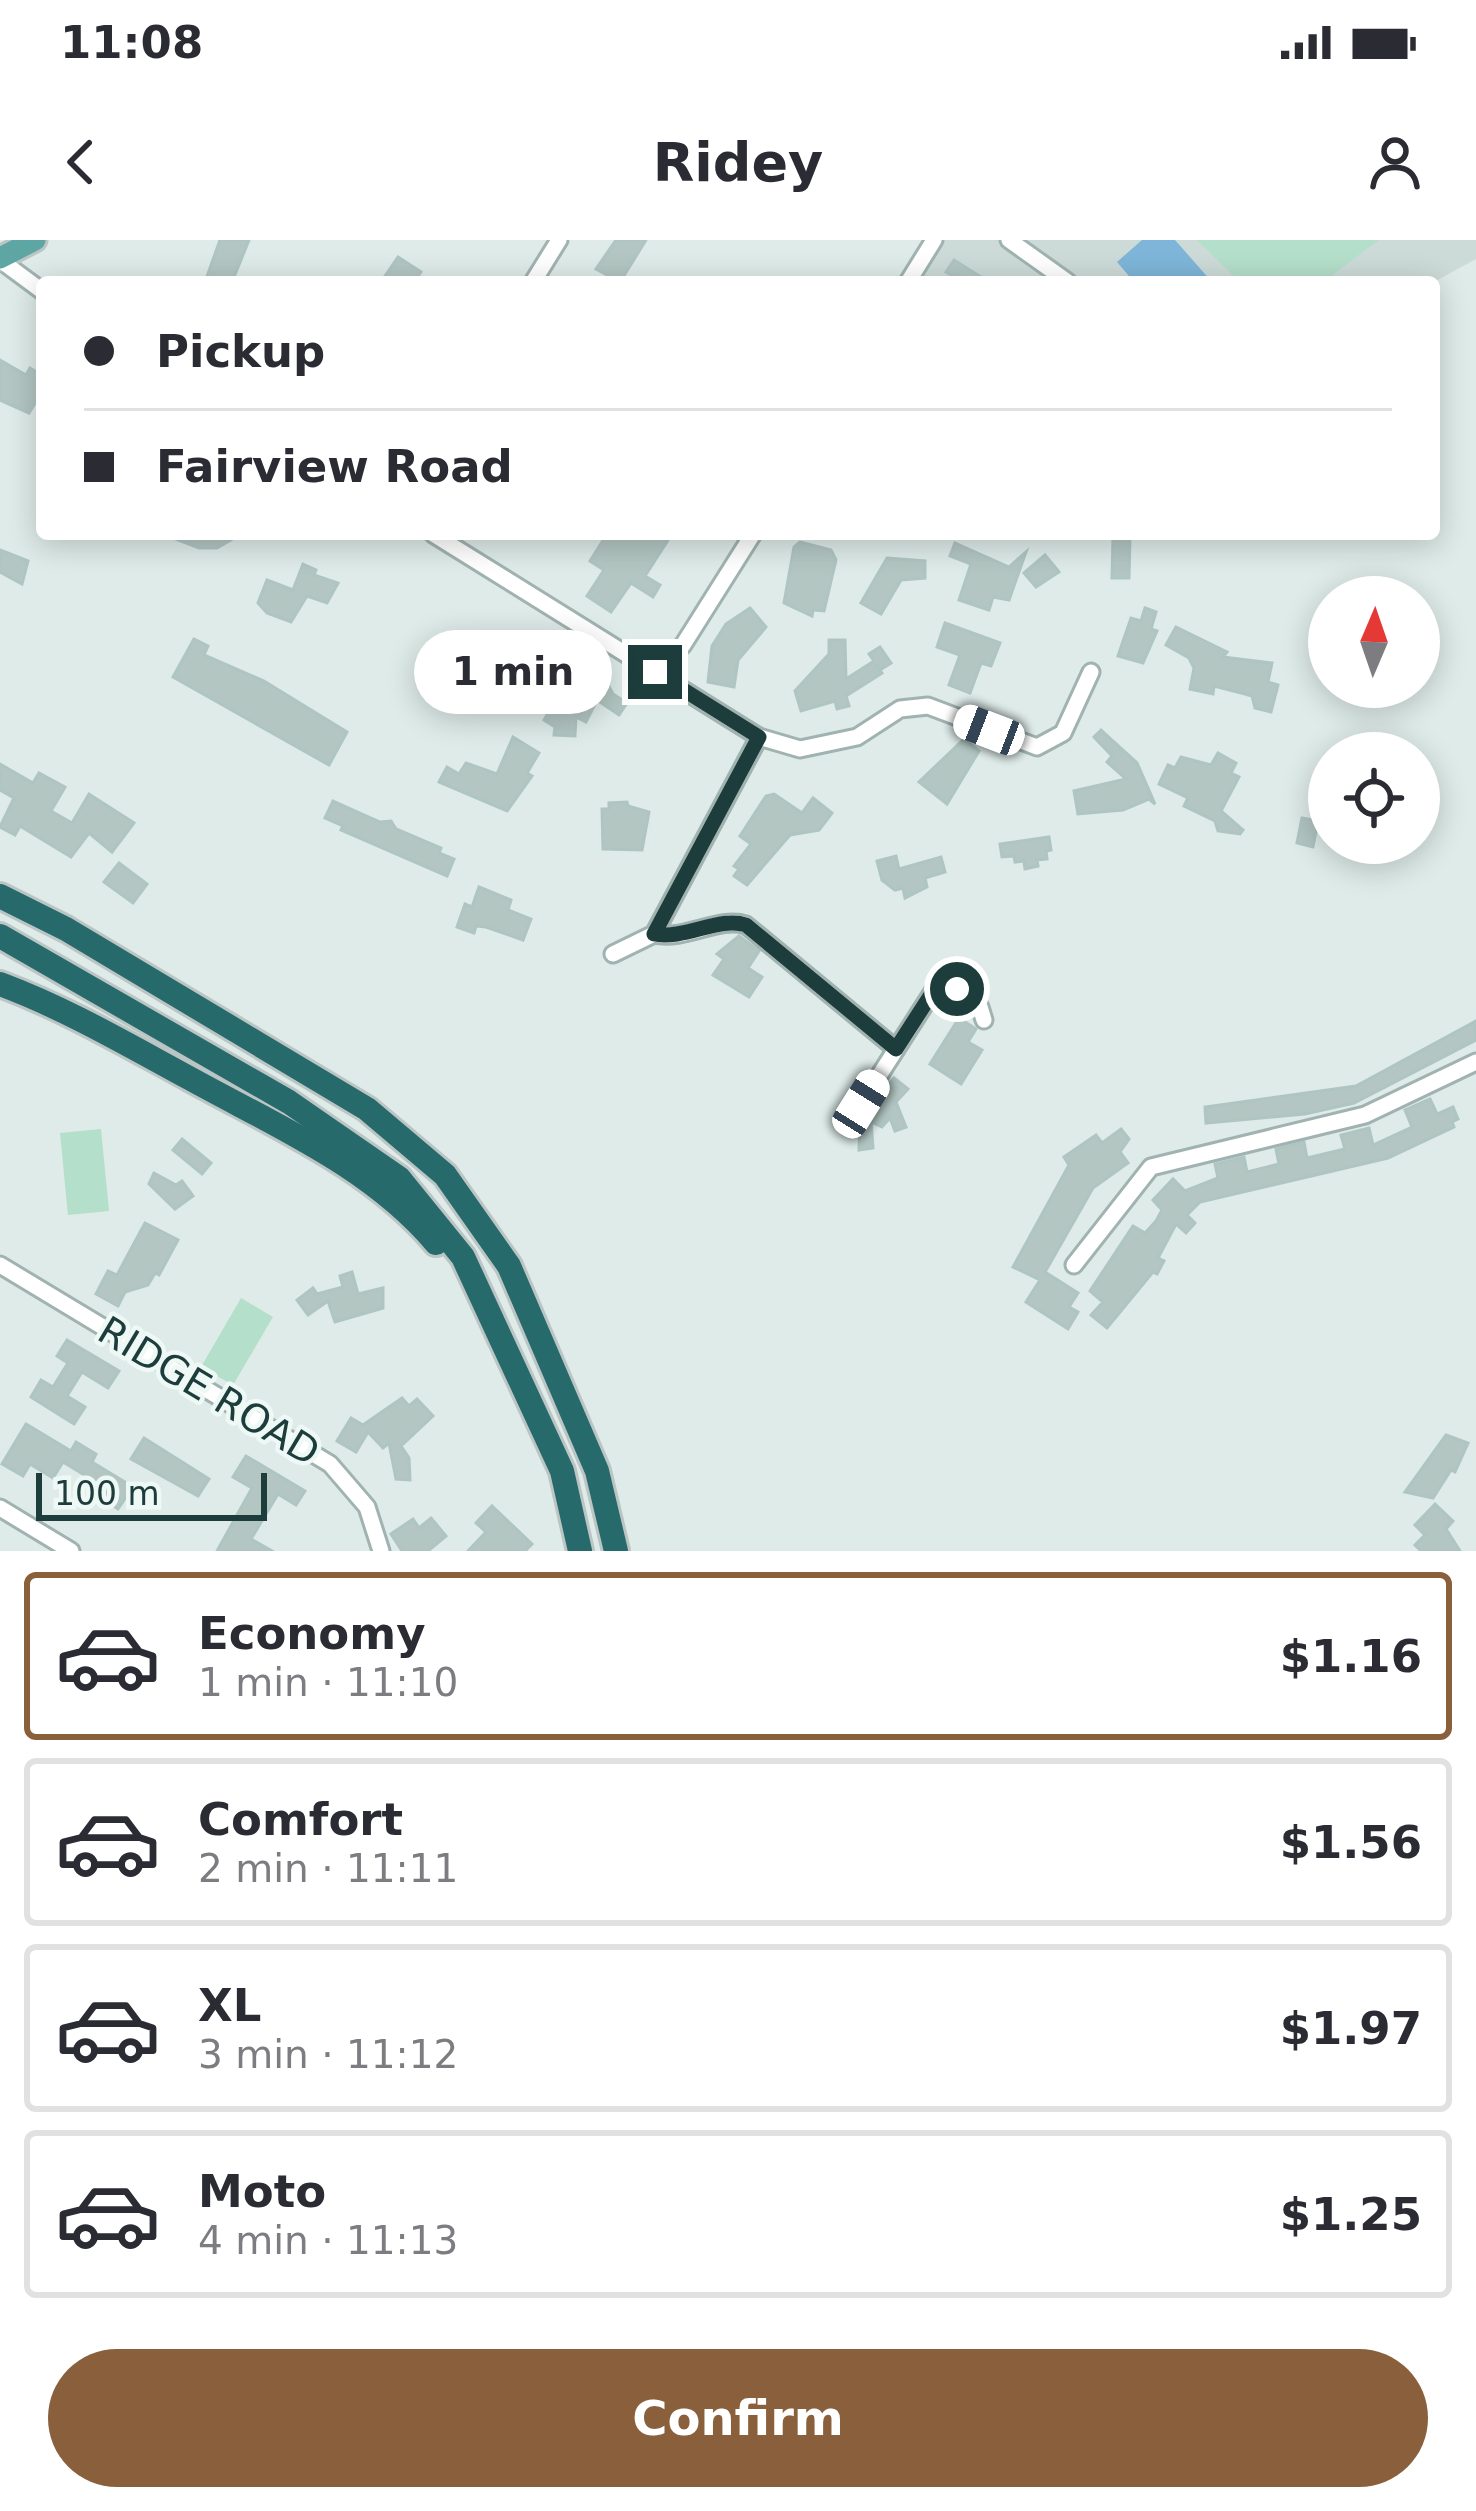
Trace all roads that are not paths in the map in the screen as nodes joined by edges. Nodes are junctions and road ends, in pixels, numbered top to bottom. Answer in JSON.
{"nodes":[{"id":1,"x":35,"y":240,"type":"edge"},
{"id":2,"x":559,"y":240,"type":"edge"},
{"id":3,"x":934,"y":240,"type":"edge"},
{"id":4,"x":1009,"y":240,"type":"edge"},
{"id":5,"x":0,"y":259,"type":"edge"},
{"id":6,"x":537,"y":276,"type":"edge"},
{"id":7,"x":912,"y":276,"type":"edge"},
{"id":8,"x":1060,"y":276,"type":"edge"},
{"id":9,"x":36,"y":286,"type":"edge"},
{"id":10,"x":443,"y":540,"type":"edge"},
{"id":11,"x":750,"y":540,"type":"edge"},
{"id":12,"x":655,"y":672,"type":"junction"},
{"id":13,"x":1091,"y":672,"type":"dead end"},
{"id":14,"x":759,"y":737,"type":"junction"},
{"id":15,"x":0,"y":896,"type":"edge"},
{"id":16,"x":654,"y":934,"type":"junction"},
{"id":17,"x":0,"y":936,"type":"edge"},
{"id":18,"x":614,"y":954,"type":"dead end"},
{"id":19,"x":0,"y":984,"type":"edge"},
{"id":20,"x":984,"y":1020,"type":"dead end"},
{"id":21,"x":896,"y":1049,"type":"junction"},
{"id":22,"x":1476,"y":1062,"type":"edge"},
{"id":23,"x":861,"y":1104,"type":"dead end"},
{"id":24,"x":0,"y":1264,"type":"edge"},
{"id":25,"x":1074,"y":1264,"type":"dead end"},
{"id":26,"x":483,"y":1300,"type":"junction"},
{"id":27,"x":0,"y":1508,"type":"edge"},
{"id":28,"x":71,"y":1551,"type":"edge"},
{"id":29,"x":380,"y":1551,"type":"edge"},
{"id":30,"x":580,"y":1551,"type":"edge"},
{"id":31,"x":616,"y":1551,"type":"edge"}],
"edges":[{"from":1,"to":5,"type":"main road"},
{"from":2,"to":6,"type":"street"},
{"from":3,"to":7,"type":"street"},
{"from":4,"to":8,"type":"street"},
{"from":5,"to":9,"type":"street"},
{"from":10,"to":12,"type":"street"},
{"from":11,"to":12,"type":"street"},
{"from":12,"to":14,"type":"street"},
{"from":13,"to":14,"type":"street"},
{"from":14,"to":16,"type":"street"},
{"from":15,"to":31,"type":"highway"},
{"from":16,"to":18,"type":"street"},
{"from":16,"to":21,"type":"street"},
{"from":17,"to":26,"type":"highway"},
{"from":19,"to":26,"type":"highway"},
{"from":20,"to":21,"type":"street"},
{"from":21,"to":23,"type":"street"},
{"from":22,"to":25,"type":"street"},
{"from":24,"to":29,"type":"street","name":"RIDGE ROAD"},
{"from":26,"to":30,"type":"highway"},
{"from":27,"to":28,"type":"street"}]}
